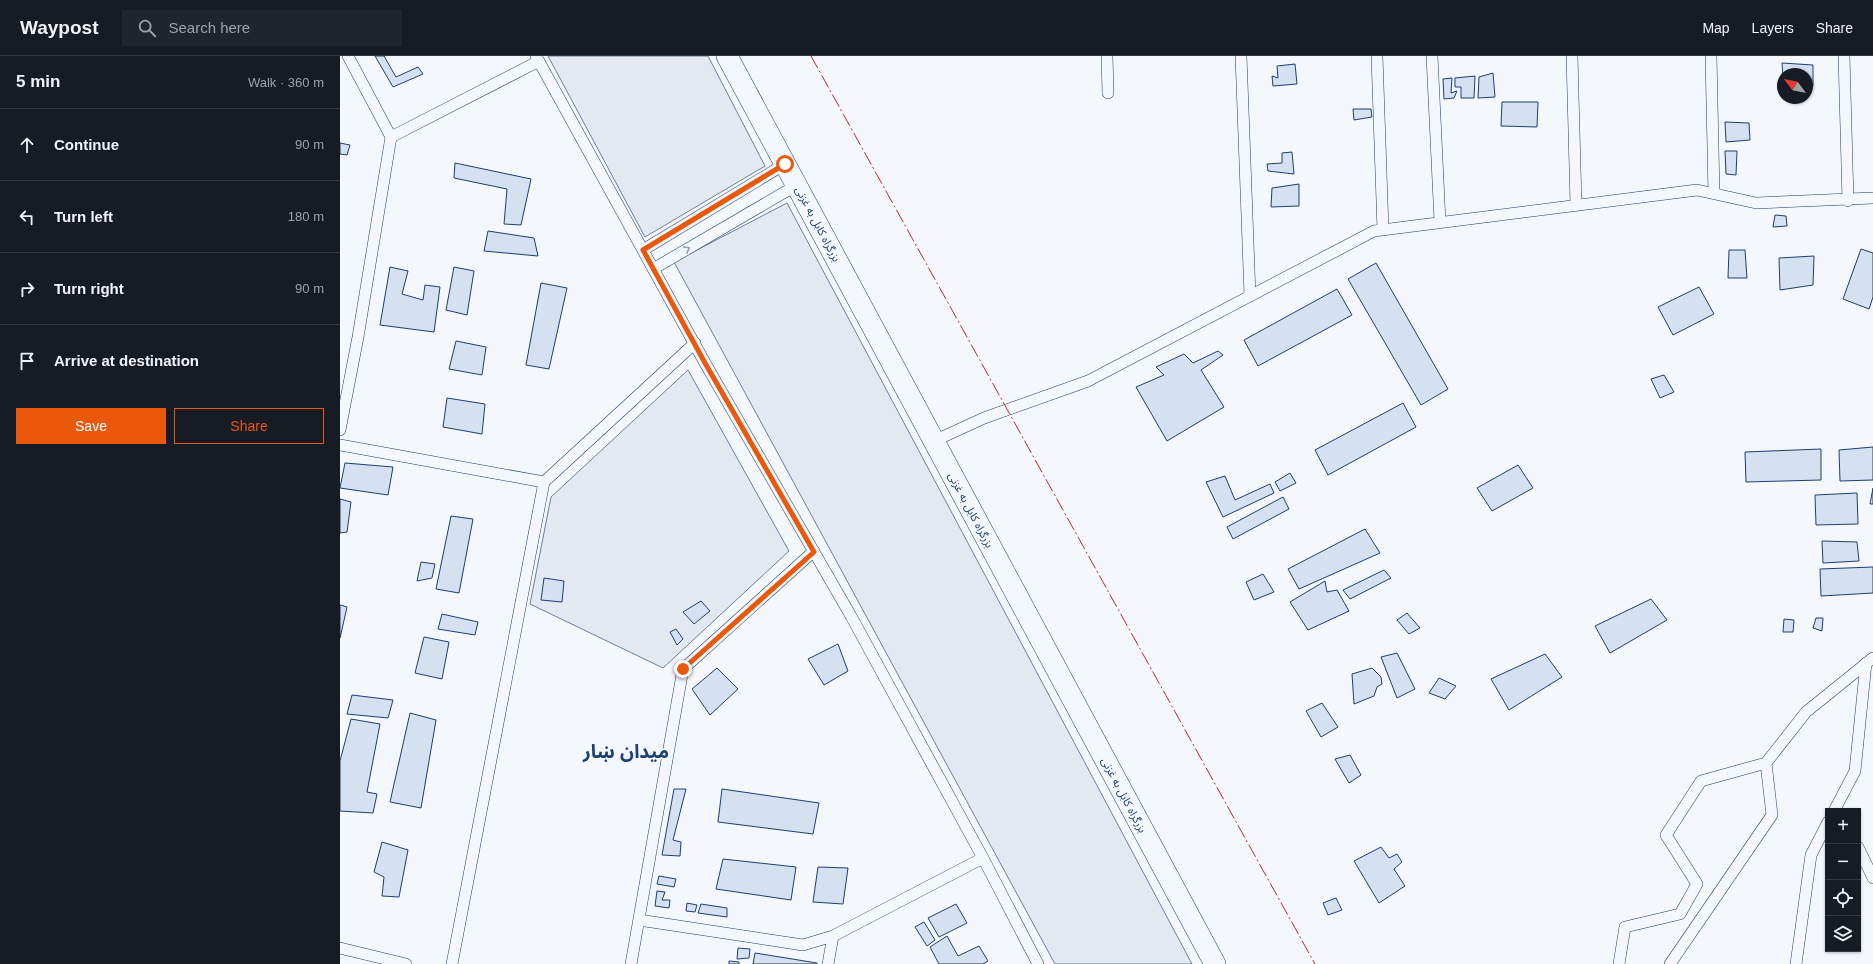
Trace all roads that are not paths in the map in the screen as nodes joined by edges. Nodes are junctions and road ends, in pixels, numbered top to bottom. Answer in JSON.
{"nodes":[{"id":1,"x":348,"y":56,"type":"edge"},
{"id":2,"x":727,"y":56,"type":"edge"},
{"id":3,"x":1107,"y":56,"type":"edge"},
{"id":4,"x":1241,"y":56,"type":"edge"},
{"id":5,"x":1377,"y":56,"type":"edge"},
{"id":6,"x":1432,"y":56,"type":"edge"},
{"id":7,"x":1572,"y":56,"type":"edge"},
{"id":8,"x":1710,"y":56,"type":"edge"},
{"id":9,"x":1844,"y":56,"type":"edge"},
{"id":10,"x":538,"y":59,"type":"edge"},
{"id":11,"x":1108,"y":93,"type":"dead end"},
{"id":12,"x":391,"y":137,"type":"junction"},
{"id":13,"x":785,"y":164,"type":"junction"},
{"id":14,"x":797,"y":185,"type":"junction"},
{"id":15,"x":1714,"y":194,"type":"junction"},
{"id":16,"x":1873,"y":198,"type":"edge"},
{"id":17,"x":1848,"y":201,"type":"junction"},
{"id":18,"x":1576,"y":205,"type":"junction"},
{"id":19,"x":1440,"y":222,"type":"junction"},
{"id":20,"x":1383,"y":230,"type":"junction"},
{"id":21,"x":643,"y":250,"type":"junction"},
{"id":22,"x":653,"y":269,"type":"junction"},
{"id":23,"x":1250,"y":296,"type":"junction"},
{"id":24,"x":695,"y":343,"type":"junction"},
{"id":25,"x":340,"y":430,"type":"edge"},
{"id":26,"x":934,"y":441,"type":"junction"},
{"id":27,"x":340,"y":445,"type":"edge"},
{"id":28,"x":544,"y":482,"type":"junction"},
{"id":29,"x":814,"y":552,"type":"junction"},
{"id":30,"x":1870,"y":660,"type":"edge"},
{"id":31,"x":1766,"y":763,"type":"junction"},
{"id":32,"x":1837,"y":808,"type":"edge"},
{"id":33,"x":1825,"y":828,"type":"edge"},
{"id":34,"x":1861,"y":853,"type":"edge"},
{"id":35,"x":983,"y":858,"type":"junction"},
{"id":36,"x":1873,"y":878,"type":"edge"},
{"id":37,"x":639,"y":920,"type":"junction"},
{"id":38,"x":832,"y":936,"type":"junction"},
{"id":39,"x":340,"y":948,"type":"edge"},
{"id":40,"x":406,"y":964,"type":"edge"},
{"id":41,"x":452,"y":964,"type":"edge"},
{"id":42,"x":631,"y":964,"type":"edge"},
{"id":43,"x":828,"y":964,"type":"edge"},
{"id":44,"x":1038,"y":964,"type":"edge"},
{"id":45,"x":1215,"y":964,"type":"edge"},
{"id":46,"x":1619,"y":964,"type":"edge"},
{"id":47,"x":1670,"y":964,"type":"edge"},
{"id":48,"x":1796,"y":964,"type":"edge"}],
"edges":[{"from":1,"to":12,"type":"street"},
{"from":2,"to":13,"type":"highway","name":"بزرگراه کابل به غزنی"},
{"from":3,"to":11,"type":"street"},
{"from":4,"to":23,"type":"street"},
{"from":5,"to":20,"type":"street"},
{"from":6,"to":19,"type":"street"},
{"from":7,"to":18,"type":"street"},
{"from":8,"to":15,"type":"street"},
{"from":9,"to":17,"type":"street"},
{"from":10,"to":12,"type":"street"},
{"from":10,"to":21,"type":"street"},
{"from":12,"to":25,"type":"street"},
{"from":13,"to":14,"type":"highway","name":"بزرگراه کابل به غزنی"},
{"from":13,"to":21,"type":"street"},
{"from":22,"to":14,"type":"street","one_way":true},
{"from":14,"to":26,"type":"highway","name":"بزرگراه کابل به غزنی"},
{"from":15,"to":17,"type":"street"},
{"from":15,"to":18,"type":"street"},
{"from":16,"to":17,"type":"street"},
{"from":18,"to":19,"type":"street"},
{"from":19,"to":20,"type":"street"},
{"from":20,"to":23,"type":"street"},
{"from":21,"to":22,"type":"street"},
{"from":22,"to":24,"type":"street"},
{"from":23,"to":26,"type":"street"},
{"from":24,"to":28,"type":"street"},
{"from":24,"to":29,"type":"street"},
{"from":26,"to":45,"type":"highway","name":"بزرگراه کابل به غزنی"},
{"from":27,"to":28,"type":"street"},
{"from":28,"to":41,"type":"street"},
{"from":29,"to":35,"type":"street"},
{"from":29,"to":37,"type":"street"},
{"from":30,"to":31,"type":"street"},
{"from":30,"to":32,"type":"street"},
{"from":31,"to":46,"type":"street"},
{"from":31,"to":47,"type":"street"},
{"from":33,"to":48,"type":"street"},
{"from":34,"to":36,"type":"street"},
{"from":35,"to":38,"type":"street"},
{"from":35,"to":44,"type":"street"},
{"from":37,"to":38,"type":"street"},
{"from":37,"to":42,"type":"street"},
{"from":38,"to":43,"type":"street"},
{"from":39,"to":40,"type":"street"}]}
